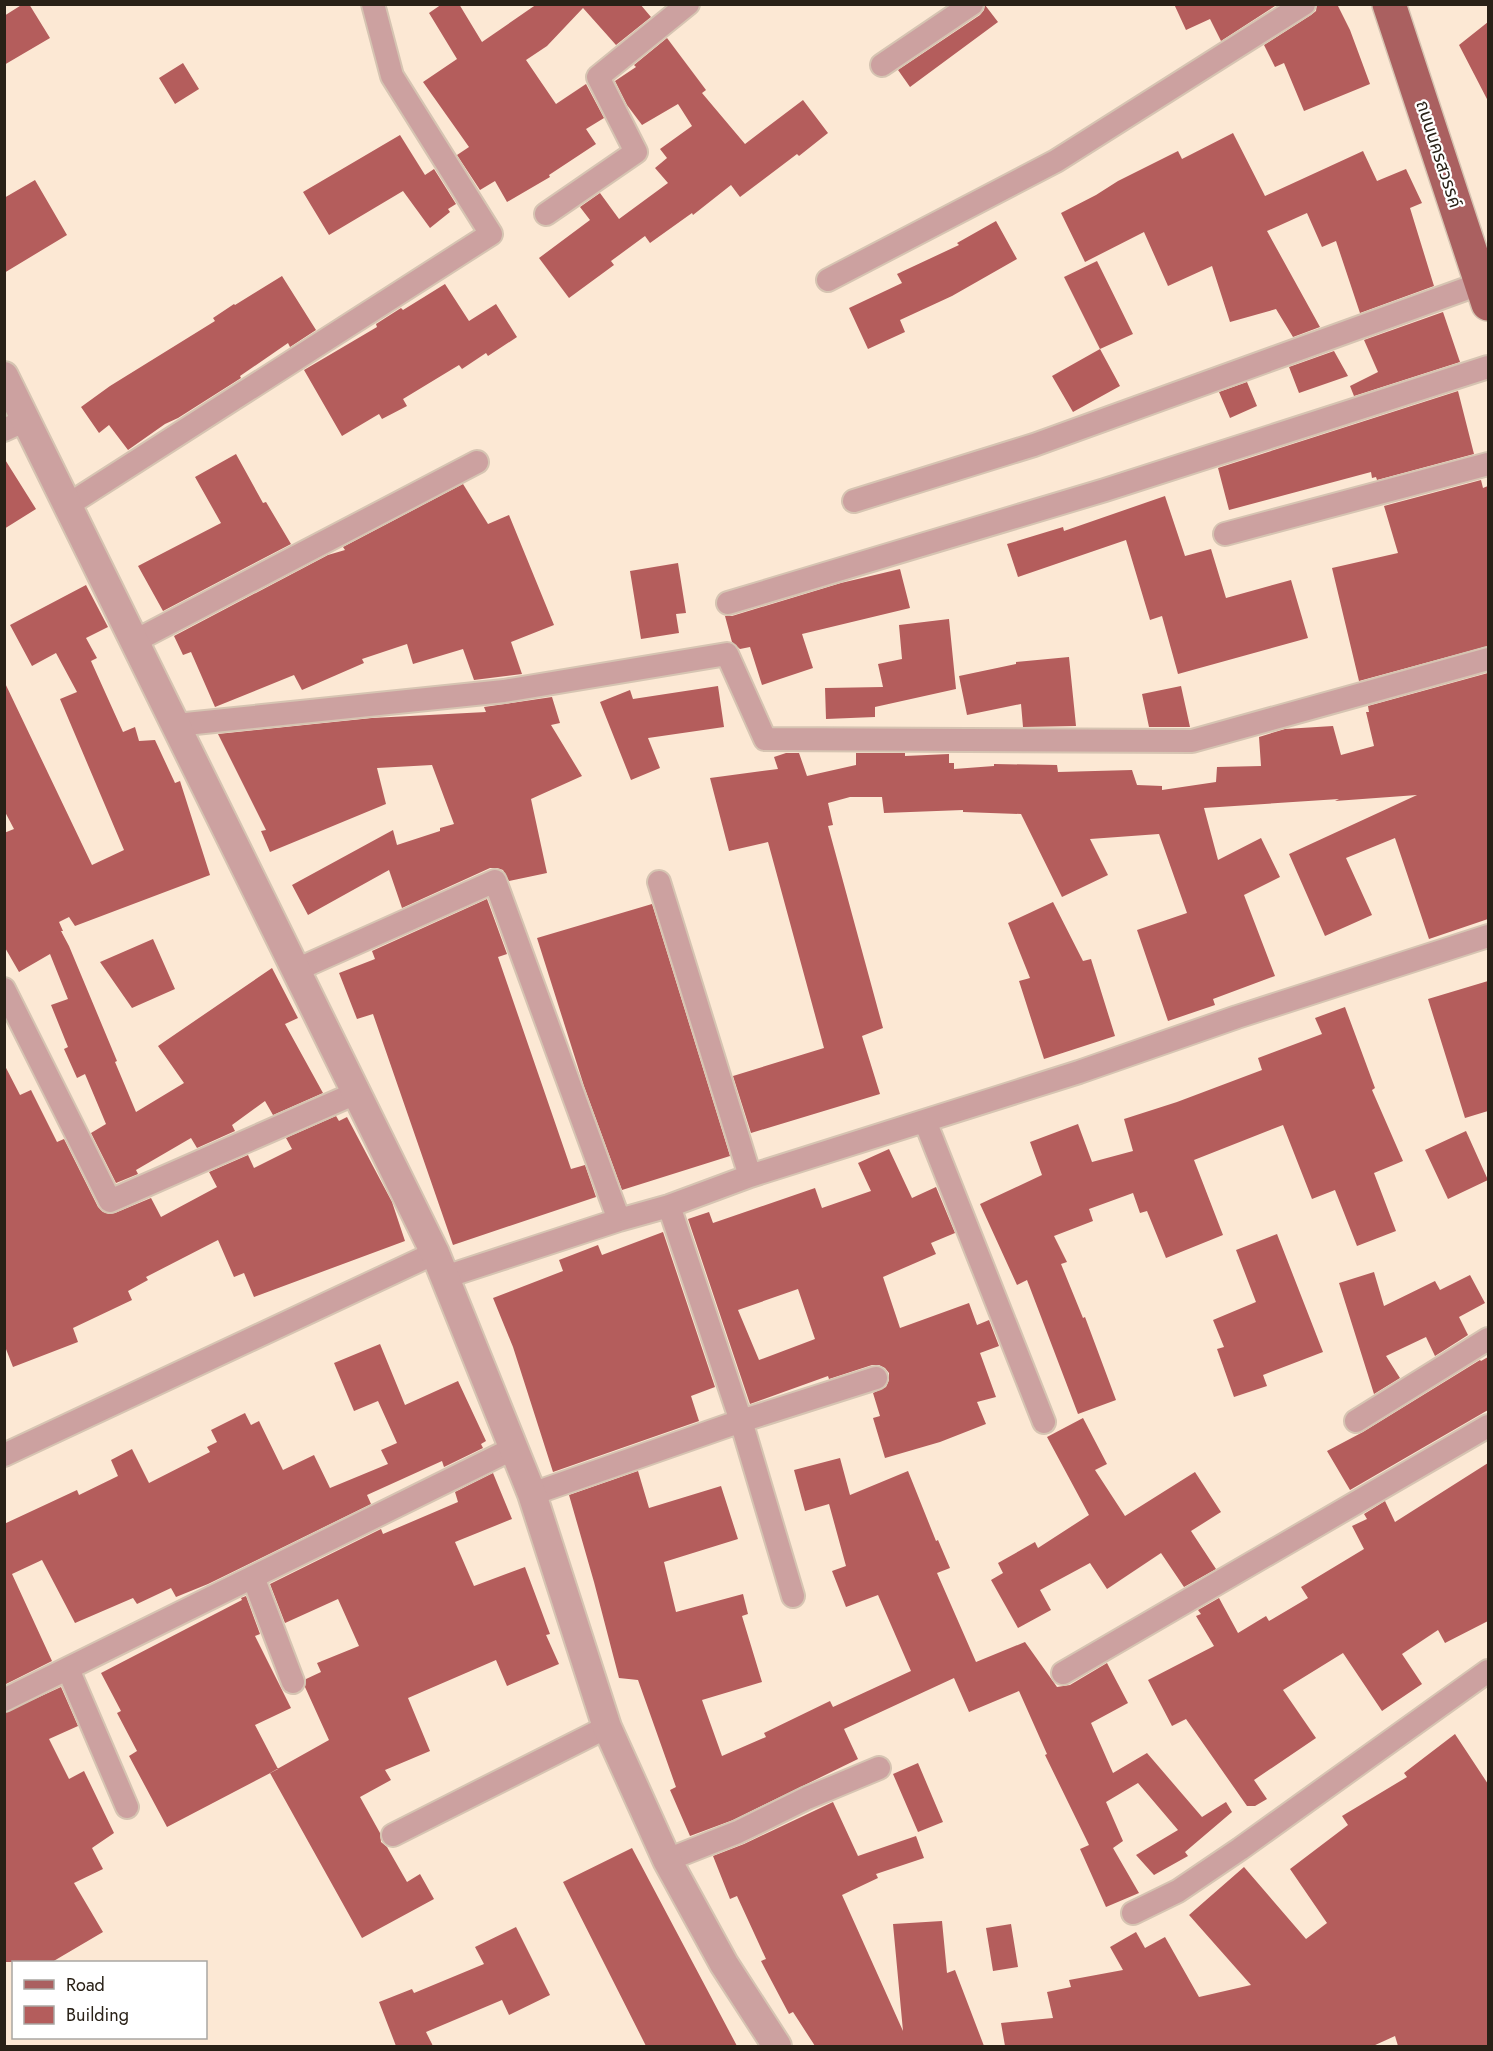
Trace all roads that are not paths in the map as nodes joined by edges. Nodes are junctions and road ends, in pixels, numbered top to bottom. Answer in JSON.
{"nodes":[{"id":1,"x":373,"y":4,"type":"edge"},
{"id":2,"x":688,"y":4,"type":"edge"},
{"id":3,"x":972,"y":4,"type":"edge"},
{"id":4,"x":1304,"y":4,"type":"edge"},
{"id":5,"x":1389,"y":4,"type":"edge"},
{"id":6,"x":882,"y":65,"type":"dead end"},
{"id":7,"x":546,"y":214,"type":"dead end"},
{"id":8,"x":828,"y":280,"type":"dead end"},
{"id":9,"x":1485,"y":294,"type":"edge"},
{"id":10,"x":1488,"y":367,"type":"edge"},
{"id":11,"x":4,"y":376,"type":"edge"},
{"id":12,"x":15,"y":425,"type":"edge"},
{"id":13,"x":477,"y":462,"type":"dead end"},
{"id":14,"x":1488,"y":464,"type":"edge"},
{"id":15,"x":854,"y":501,"type":"dead end"},
{"id":16,"x":68,"y":505,"type":"junction"},
{"id":17,"x":1225,"y":534,"type":"dead end"},
{"id":18,"x":728,"y":603,"type":"dead end"},
{"id":19,"x":135,"y":641,"type":"junction"},
{"id":20,"x":1488,"y":659,"type":"edge"},
{"id":21,"x":176,"y":725,"type":"junction"},
{"id":22,"x":659,"y":882,"type":"dead end"},
{"id":23,"x":1488,"y":936,"type":"edge"},
{"id":24,"x":296,"y":970,"type":"junction"},
{"id":25,"x":4,"y":989,"type":"edge"},
{"id":26,"x":356,"y":1093,"type":"junction"},
{"id":27,"x":925,"y":1121,"type":"junction"},
{"id":28,"x":750,"y":1176,"type":"junction"},
{"id":29,"x":669,"y":1206,"type":"junction"},
{"id":30,"x":619,"y":1220,"type":"junction"},
{"id":31,"x":440,"y":1265,"type":"junction"},
{"id":32,"x":1488,"y":1339,"type":"edge"},
{"id":33,"x":876,"y":1378,"type":"dead end"},
{"id":34,"x":741,"y":1421,"type":"junction"},
{"id":35,"x":1356,"y":1421,"type":"dead end"},
{"id":36,"x":1044,"y":1422,"type":"dead end"},
{"id":37,"x":1488,"y":1426,"type":"edge"},
{"id":38,"x":514,"y":1448,"type":"junction"},
{"id":39,"x":4,"y":1455,"type":"edge"},
{"id":40,"x":532,"y":1494,"type":"junction"},
{"id":41,"x":253,"y":1577,"type":"junction"},
{"id":42,"x":793,"y":1596,"type":"dead end"},
{"id":43,"x":68,"y":1669,"type":"junction"},
{"id":44,"x":1488,"y":1671,"type":"edge"},
{"id":45,"x":1063,"y":1673,"type":"dead end"},
{"id":46,"x":293,"y":1682,"type":"dead end"},
{"id":47,"x":4,"y":1700,"type":"edge"},
{"id":48,"x":607,"y":1727,"type":"junction"},
{"id":49,"x":879,"y":1768,"type":"dead end"},
{"id":50,"x":127,"y":1807,"type":"dead end"},
{"id":51,"x":393,"y":1835,"type":"dead end"},
{"id":52,"x":667,"y":1860,"type":"junction"},
{"id":53,"x":1133,"y":1913,"type":"dead end"},
{"id":54,"x":777,"y":2046,"type":"edge"}],
"edges":[{"from":1,"to":16,"type":"street"},
{"from":2,"to":7,"type":"street"},
{"from":3,"to":6,"type":"street"},
{"from":4,"to":8,"type":"street"},
{"from":5,"to":9,"type":"main road","name":"ถนนนครสวรรค์"},
{"from":9,"to":15,"type":"street"},
{"from":10,"to":18,"type":"street"},
{"from":11,"to":12,"type":"street"},
{"from":12,"to":16,"type":"street"},
{"from":13,"to":19,"type":"street"},
{"from":14,"to":17,"type":"street"},
{"from":16,"to":19,"type":"street"},
{"from":19,"to":21,"type":"street"},
{"from":20,"to":21,"type":"street"},
{"from":21,"to":24,"type":"street"},
{"from":22,"to":28,"type":"street"},
{"from":23,"to":27,"type":"street"},
{"from":24,"to":26,"type":"street"},
{"from":24,"to":30,"type":"street"},
{"from":25,"to":26,"type":"street"},
{"from":26,"to":31,"type":"street"},
{"from":27,"to":28,"type":"street"},
{"from":27,"to":36,"type":"street"},
{"from":28,"to":29,"type":"street"},
{"from":29,"to":30,"type":"street"},
{"from":29,"to":34,"type":"street"},
{"from":30,"to":31,"type":"street"},
{"from":31,"to":38,"type":"street"},
{"from":31,"to":39,"type":"street"},
{"from":32,"to":35,"type":"street"},
{"from":33,"to":34,"type":"street"},
{"from":34,"to":40,"type":"street"},
{"from":34,"to":42,"type":"street"},
{"from":37,"to":45,"type":"street"},
{"from":38,"to":40,"type":"street"},
{"from":38,"to":41,"type":"street"},
{"from":40,"to":48,"type":"street"},
{"from":41,"to":43,"type":"street"},
{"from":41,"to":46,"type":"street"},
{"from":43,"to":47,"type":"street"},
{"from":43,"to":50,"type":"street"},
{"from":44,"to":53,"type":"street"},
{"from":48,"to":51,"type":"street"},
{"from":48,"to":52,"type":"street"},
{"from":49,"to":52,"type":"street"},
{"from":52,"to":54,"type":"street"}]}
